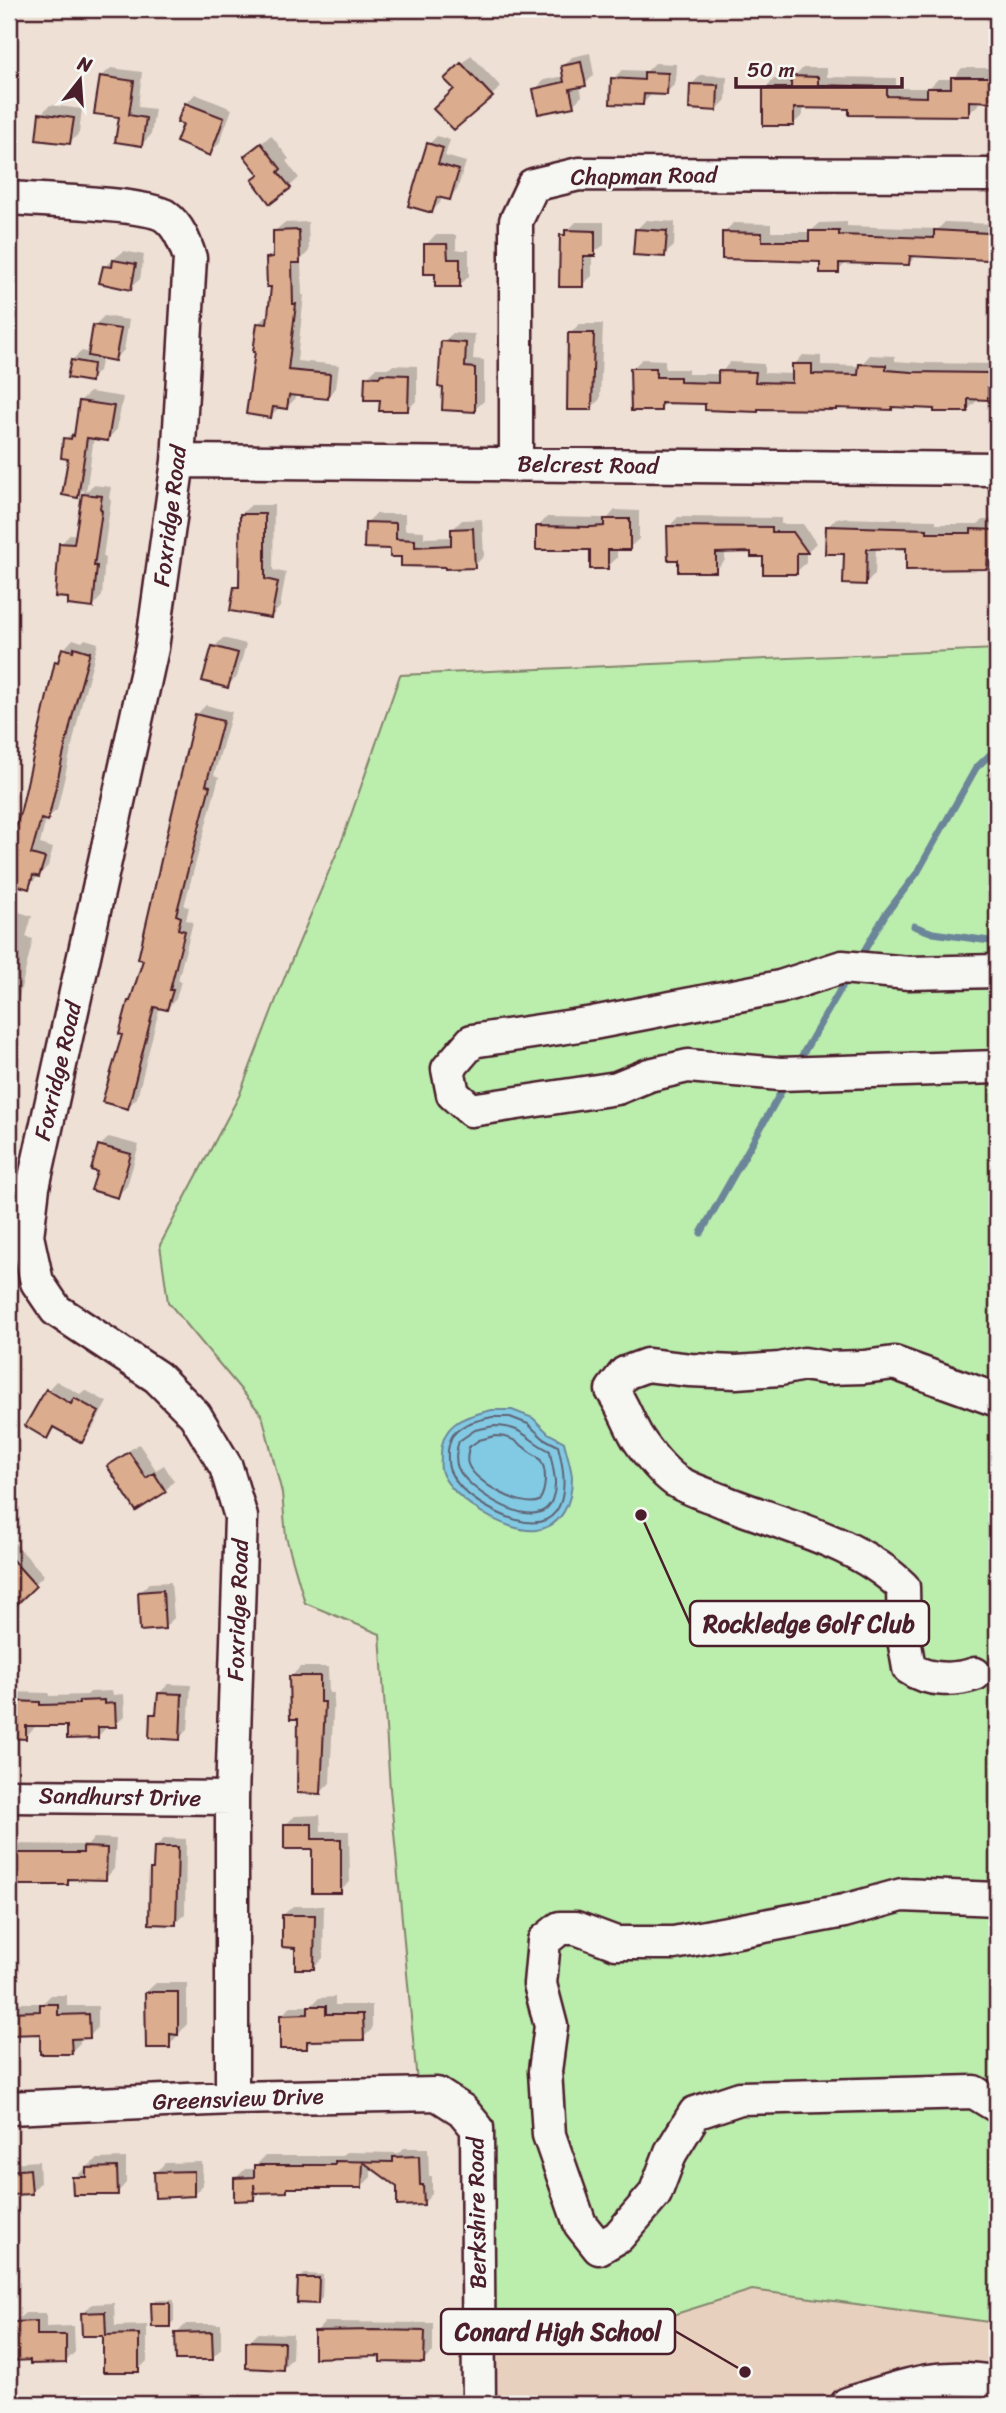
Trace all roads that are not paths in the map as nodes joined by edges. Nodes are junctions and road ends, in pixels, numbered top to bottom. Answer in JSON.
{"nodes":[{"id":1,"x":997,"y":175,"type":"edge"},
{"id":2,"x":9,"y":198,"type":"edge"},
{"id":3,"x":178,"y":461,"type":"junction"},
{"id":4,"x":516,"y":465,"type":"junction"},
{"id":5,"x":997,"y":469,"type":"edge"},
{"id":6,"x":997,"y":971,"type":"edge"},
{"id":7,"x":997,"y":1067,"type":"edge"},
{"id":8,"x":997,"y":1400,"type":"edge"},
{"id":9,"x":975,"y":1674,"type":"dead end"},
{"id":10,"x":9,"y":1796,"type":"edge"},
{"id":11,"x":232,"y":1798,"type":"junction"},
{"id":12,"x":997,"y":1899,"type":"edge"},
{"id":13,"x":232,"y":2098,"type":"junction"},
{"id":14,"x":997,"y":2106,"type":"edge"},
{"id":15,"x":9,"y":2108,"type":"edge"},
{"id":16,"x":462,"y":2110,"type":"joint"},
{"id":17,"x":997,"y":2383,"type":"edge"},
{"id":18,"x":479,"y":2404,"type":"edge"},
{"id":19,"x":847,"y":2404,"type":"edge"}],
"edges":[{"from":1,"to":4,"type":"street","name":"Chapman Road"},
{"from":2,"to":3,"type":"street","name":"Foxridge Road"},
{"from":3,"to":4,"type":"street","name":"Belcrest Road"},
{"from":3,"to":11,"type":"street","name":"Foxridge Road"},
{"from":4,"to":5,"type":"street","name":"Belcrest Road"},
{"from":6,"to":7,"type":"street"},
{"from":8,"to":9,"type":"street"},
{"from":10,"to":11,"type":"street","name":"Sandhurst Drive"},
{"from":11,"to":13,"type":"street","name":"Foxridge Road"},
{"from":12,"to":14,"type":"street"},
{"from":13,"to":15,"type":"street","name":"Greensview Drive"},
{"from":13,"to":16,"type":"street","name":"Greensview Drive"},
{"from":16,"to":18,"type":"street","name":"Berkshire Road"},
{"from":17,"to":19,"type":"street"}]}
